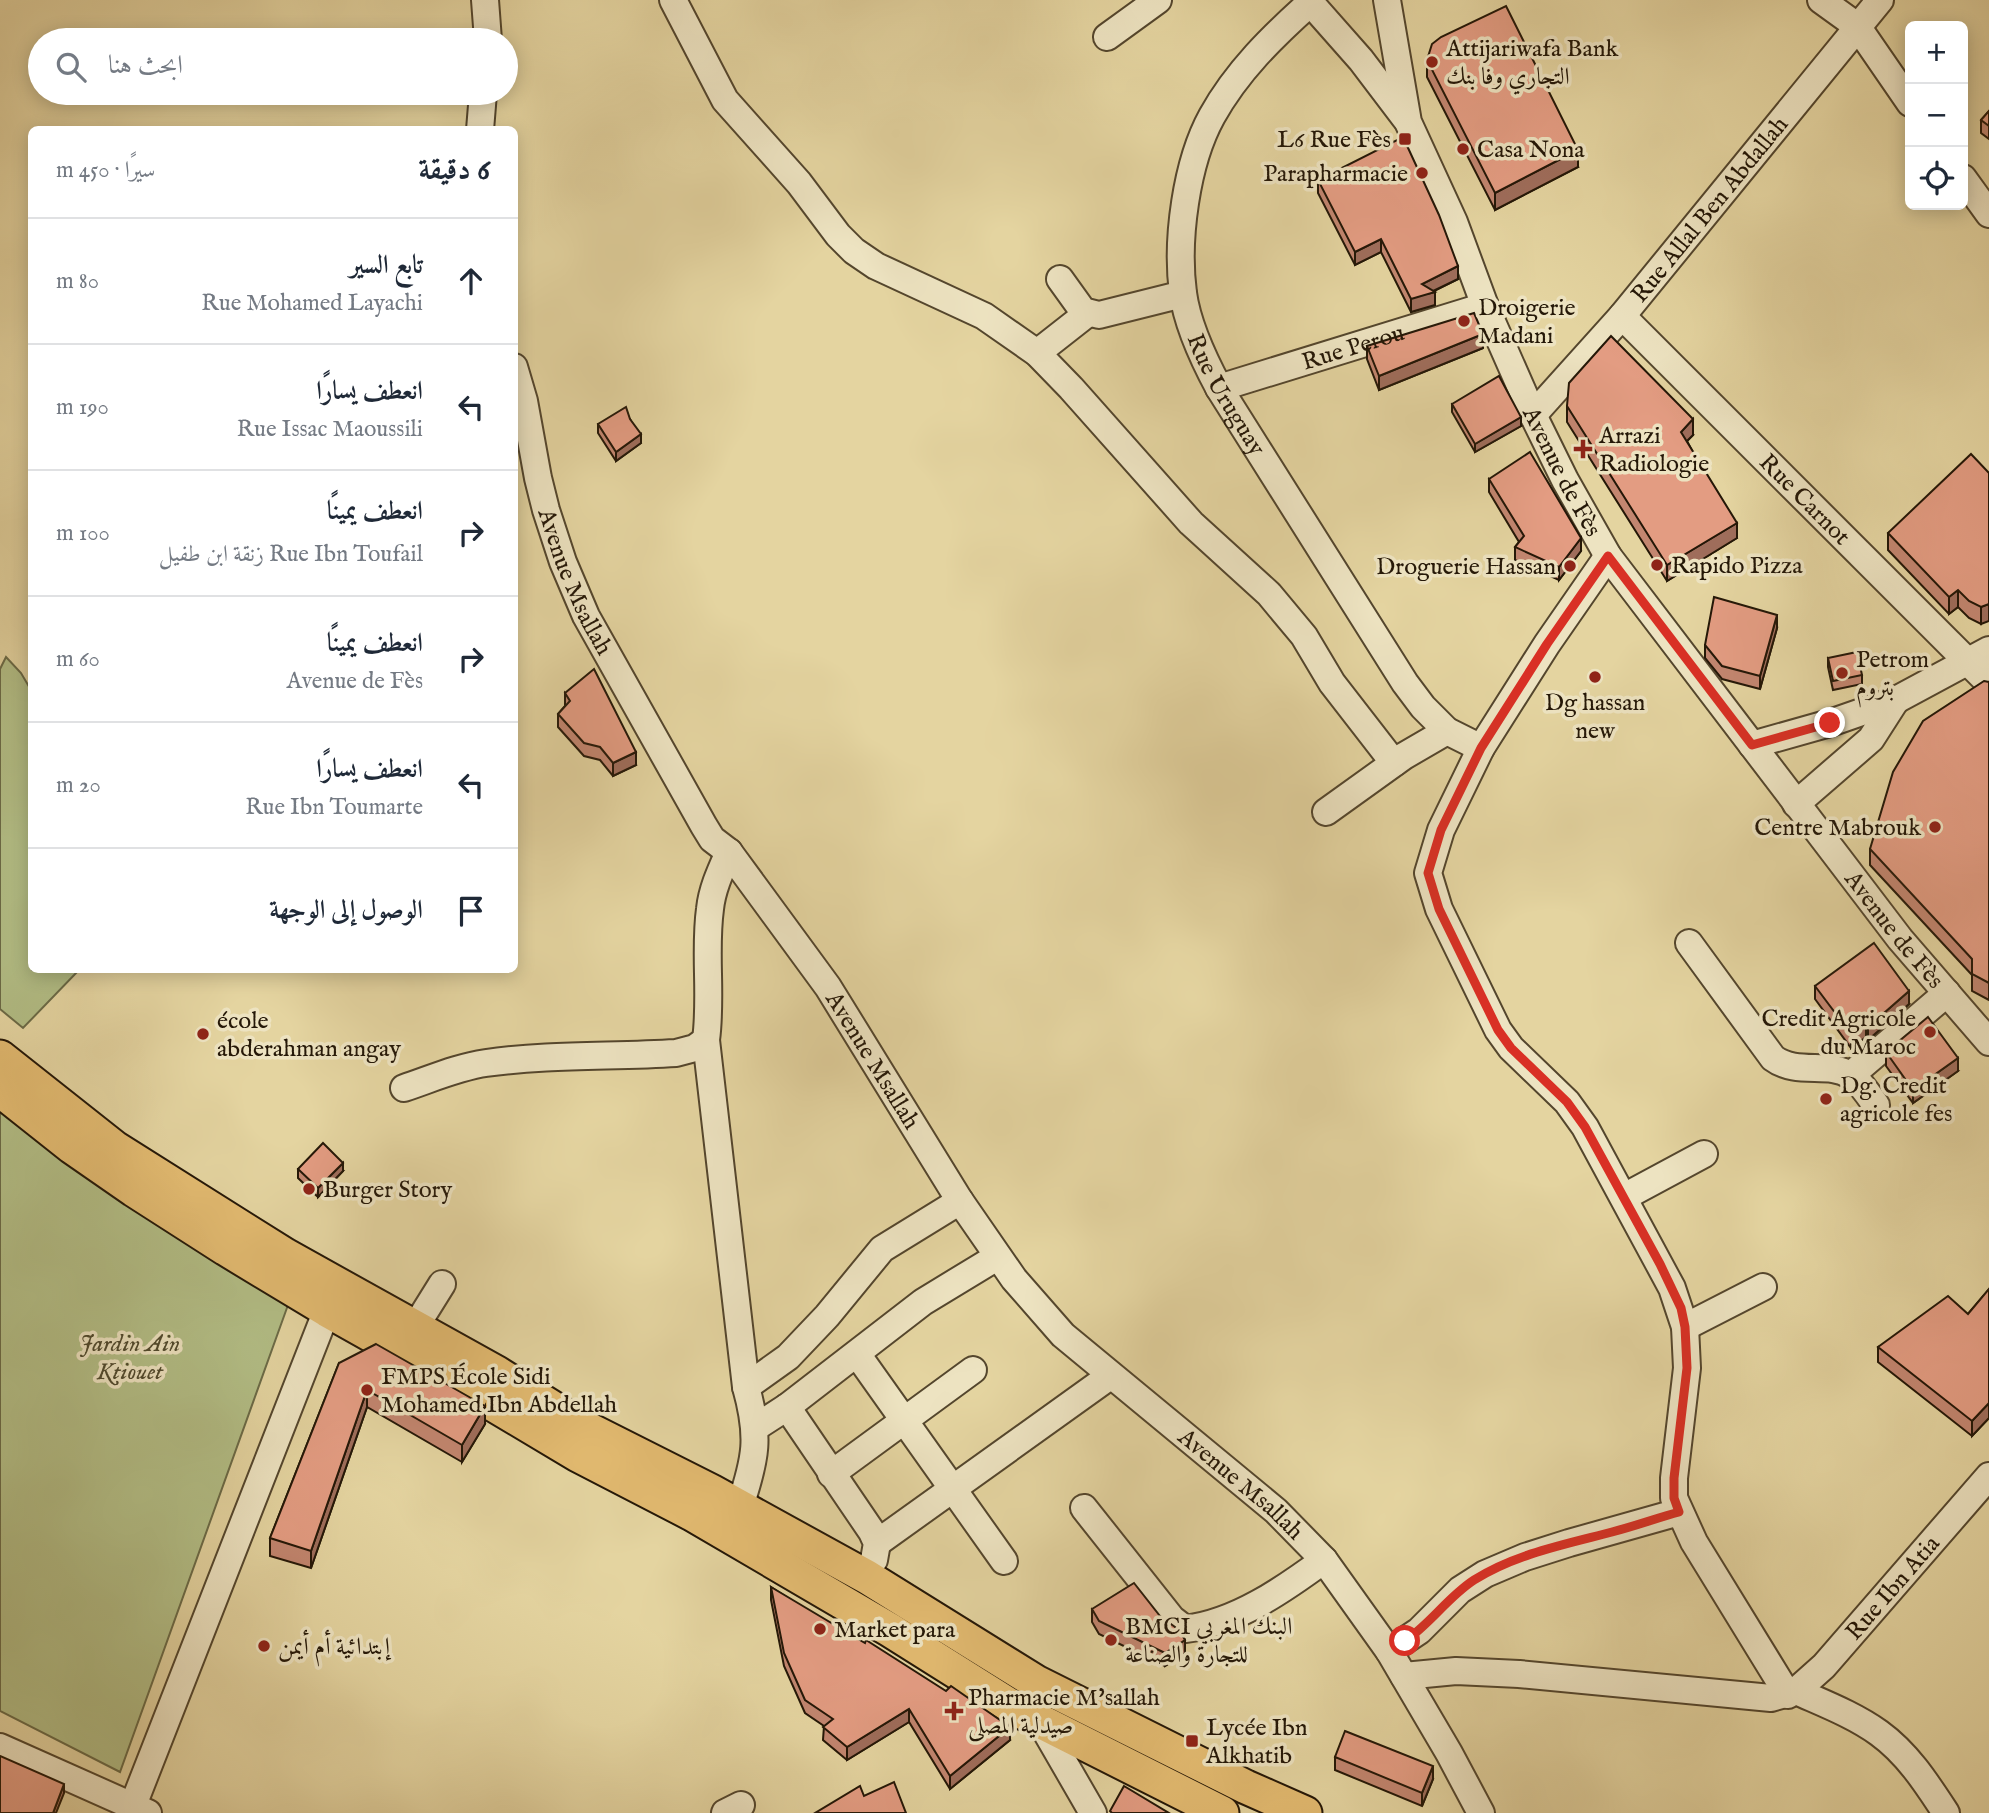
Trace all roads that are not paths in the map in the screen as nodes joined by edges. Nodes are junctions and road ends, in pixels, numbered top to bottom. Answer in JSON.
{"nodes":[{"id":1,"x":485,"y":0,"type":"edge"},
{"id":2,"x":673,"y":0,"type":"edge"},
{"id":3,"x":1158,"y":0,"type":"edge"},
{"id":4,"x":1387,"y":0,"type":"edge"},
{"id":5,"x":1821,"y":0,"type":"edge"},
{"id":6,"x":1880,"y":0,"type":"edge"},
{"id":7,"x":1309,"y":2,"type":"edge"},
{"id":8,"x":1857,"y":26,"type":"junction"},
{"id":9,"x":487,"y":28,"type":"edge"},
{"id":10,"x":1107,"y":37,"type":"dead end"},
{"id":11,"x":1905,"y":96,"type":"edge"},
{"id":12,"x":482,"y":105,"type":"edge"},
{"id":13,"x":1408,"y":122,"type":"junction"},
{"id":14,"x":480,"y":126,"type":"edge"},
{"id":15,"x":1968,"y":184,"type":"edge"},
{"id":16,"x":1989,"y":214,"type":"edge"},
{"id":17,"x":1060,"y":279,"type":"dead end"},
{"id":18,"x":1183,"y":294,"type":"junction"},
{"id":19,"x":1485,"y":306,"type":"junction"},
{"id":20,"x":1088,"y":313,"type":"junction"},
{"id":21,"x":1622,"y":316,"type":"junction"},
{"id":22,"x":1037,"y":353,"type":"junction"},
{"id":23,"x":518,"y":384,"type":"edge"},
{"id":24,"x":1219,"y":388,"type":"junction"},
{"id":25,"x":1533,"y":415,"type":"junction"},
{"id":26,"x":1608,"y":556,"type":"junction"},
{"id":27,"x":1979,"y":655,"type":"edge"},
{"id":28,"x":1989,"y":683,"type":"edge"},
{"id":29,"x":1896,"y":700,"type":"junction"},
{"id":30,"x":1447,"y":731,"type":"junction"},
{"id":31,"x":1752,"y":745,"type":"junction"},
{"id":32,"x":1481,"y":748,"type":"junction"},
{"id":33,"x":1394,"y":763,"type":"junction"},
{"id":34,"x":1796,"y":804,"type":"junction"},
{"id":35,"x":1326,"y":812,"type":"dead end"},
{"id":36,"x":729,"y":852,"type":"junction"},
{"id":37,"x":1689,"y":943,"type":"dead end"},
{"id":38,"x":1947,"y":993,"type":"junction"},
{"id":39,"x":706,"y":1040,"type":"junction"},
{"id":40,"x":1989,"y":1042,"type":"edge"},
{"id":41,"x":0,"y":1057,"type":"edge"},
{"id":42,"x":1850,"y":1075,"type":"junction"},
{"id":43,"x":404,"y":1088,"type":"dead end"},
{"id":44,"x":0,"y":1090,"type":"edge"},
{"id":45,"x":1876,"y":1105,"type":"dead end"},
{"id":46,"x":1704,"y":1154,"type":"dead end"},
{"id":47,"x":1624,"y":1197,"type":"junction"},
{"id":48,"x":960,"y":1201,"type":"junction"},
{"id":49,"x":997,"y":1257,"type":"junction"},
{"id":50,"x":442,"y":1284,"type":"dead end"},
{"id":51,"x":1763,"y":1287,"type":"dead end"},
{"id":52,"x":327,"y":1310,"type":"junction"},
{"id":53,"x":1685,"y":1327,"type":"junction"},
{"id":54,"x":415,"y":1329,"type":"junction"},
{"id":55,"x":857,"y":1354,"type":"junction"},
{"id":56,"x":973,"y":1370,"type":"dead end"},
{"id":57,"x":1110,"y":1376,"type":"junction"},
{"id":58,"x":746,"y":1387,"type":"junction"},
{"id":59,"x":787,"y":1407,"type":"junction"},
{"id":60,"x":905,"y":1421,"type":"junction"},
{"id":61,"x":756,"y":1427,"type":"junction"},
{"id":62,"x":831,"y":1474,"type":"junction"},
{"id":63,"x":1989,"y":1476,"type":"edge"},
{"id":64,"x":954,"y":1489,"type":"junction"},
{"id":65,"x":740,"y":1506,"type":"junction"},
{"id":66,"x":1084,"y":1508,"type":"dead end"},
{"id":67,"x":1679,"y":1512,"type":"junction"},
{"id":68,"x":877,"y":1543,"type":"junction"},
{"id":69,"x":1004,"y":1560,"type":"dead end"},
{"id":70,"x":1324,"y":1560,"type":"junction"},
{"id":71,"x":867,"y":1577,"type":"junction"},
{"id":72,"x":1389,"y":1651,"type":"junction"},
{"id":73,"x":1404,"y":1676,"type":"junction"},
{"id":74,"x":1792,"y":1693,"type":"junction"},
{"id":75,"x":1041,"y":1723,"type":"junction"},
{"id":76,"x":0,"y":1747,"type":"edge"},
{"id":77,"x":137,"y":1810,"type":"edge"},
{"id":78,"x":1093,"y":1813,"type":"edge"},
{"id":79,"x":1222,"y":1813,"type":"edge"},
{"id":80,"x":1305,"y":1813,"type":"edge"},
{"id":81,"x":1480,"y":1813,"type":"edge"},
{"id":82,"x":1945,"y":1813,"type":"edge"}],
"edges":[{"from":1,"to":9,"type":"street"},
{"from":2,"to":22,"type":"street"},
{"from":3,"to":10,"type":"street"},
{"from":4,"to":13,"type":"street","name":"Avenue de Fès"},
{"from":5,"to":8,"type":"street"},
{"from":6,"to":8,"type":"street","name":"Rue Allal Ben Abdallah"},
{"from":7,"to":13,"type":"street"},
{"from":7,"to":18,"type":"street","name":"Rue Uruguay"},
{"from":8,"to":11,"type":"street"},
{"from":8,"to":21,"type":"street","name":"Rue Allal Ben Abdallah"},
{"from":12,"to":14,"type":"street"},
{"from":13,"to":19,"type":"street","name":"Avenue de Fès"},
{"from":15,"to":16,"type":"street"},
{"from":17,"to":20,"type":"street"},
{"from":18,"to":20,"type":"street"},
{"from":18,"to":24,"type":"street","name":"Rue Uruguay"},
{"from":19,"to":24,"type":"street","name":"Rue Perou"},
{"from":19,"to":25,"type":"street","name":"Avenue de Fès"},
{"from":20,"to":22,"type":"street"},
{"from":21,"to":25,"type":"street","name":"Rue Allal Ben Abdallah"},
{"from":21,"to":27,"type":"street","name":"Rue Carnot"},
{"from":22,"to":33,"type":"street"},
{"from":23,"to":36,"type":"street","name":"Avenue Msallah"},
{"from":24,"to":30,"type":"street","name":"Rue Uruguay"},
{"from":25,"to":26,"type":"street","name":"Avenue de Fès"},
{"from":26,"to":31,"type":"street","name":"Avenue de Fès"},
{"from":26,"to":32,"type":"street"},
{"from":27,"to":28,"type":"street","name":"Rue Carnot"},
{"from":27,"to":29,"type":"street"},
{"from":29,"to":31,"type":"street"},
{"from":29,"to":34,"type":"street"},
{"from":30,"to":32,"type":"street","name":"Rue Uruguay"},
{"from":30,"to":33,"type":"street"},
{"from":31,"to":34,"type":"street","name":"Avenue de Fès"},
{"from":32,"to":47,"type":"street"},
{"from":33,"to":35,"type":"street"},
{"from":34,"to":38,"type":"street","name":"Avenue de Fès"},
{"from":36,"to":39,"type":"street"},
{"from":36,"to":48,"type":"street","name":"Avenue Msallah"},
{"from":37,"to":42,"type":"street"},
{"from":38,"to":40,"type":"street","name":"Avenue de Fès"},
{"from":38,"to":42,"type":"street"},
{"from":39,"to":43,"type":"street"},
{"from":39,"to":58,"type":"street"},
{"from":41,"to":54,"type":"main road"},
{"from":42,"to":45,"type":"street"},
{"from":44,"to":52,"type":"main road"},
{"from":46,"to":47,"type":"street"},
{"from":47,"to":53,"type":"street"},
{"from":48,"to":49,"type":"street","name":"Avenue Msallah"},
{"from":48,"to":58,"type":"street"},
{"from":49,"to":55,"type":"street"},
{"from":49,"to":57,"type":"street","name":"Avenue Msallah"},
{"from":50,"to":54,"type":"street"},
{"from":51,"to":53,"type":"street"},
{"from":52,"to":75,"type":"main road"},
{"from":52,"to":77,"type":"street"},
{"from":53,"to":67,"type":"street"},
{"from":54,"to":65,"type":"main road"},
{"from":55,"to":59,"type":"street"},
{"from":55,"to":60,"type":"street"},
{"from":56,"to":60,"type":"street"},
{"from":57,"to":64,"type":"street"},
{"from":57,"to":70,"type":"street","name":"Avenue Msallah"},
{"from":58,"to":61,"type":"street"},
{"from":59,"to":61,"type":"street"},
{"from":59,"to":62,"type":"street"},
{"from":60,"to":62,"type":"street"},
{"from":60,"to":64,"type":"street"},
{"from":61,"to":65,"type":"street"},
{"from":62,"to":68,"type":"street"},
{"from":63,"to":74,"type":"street","name":"Rue Ibn Atia"},
{"from":64,"to":68,"type":"street"},
{"from":64,"to":69,"type":"street"},
{"from":65,"to":71,"type":"main road"},
{"from":66,"to":70,"type":"street"},
{"from":67,"to":72,"type":"street"},
{"from":67,"to":74,"type":"street"},
{"from":68,"to":71,"type":"street"},
{"from":70,"to":72,"type":"street","name":"Avenue Msallah"},
{"from":71,"to":80,"type":"main road"},
{"from":72,"to":73,"type":"street","name":"Avenue Msallah"},
{"from":73,"to":74,"type":"street"},
{"from":73,"to":81,"type":"street","name":"Avenue Msallah"},
{"from":74,"to":82,"type":"street"},
{"from":75,"to":78,"type":"street"},
{"from":75,"to":79,"type":"main road"},
{"from":76,"to":77,"type":"street"}]}
